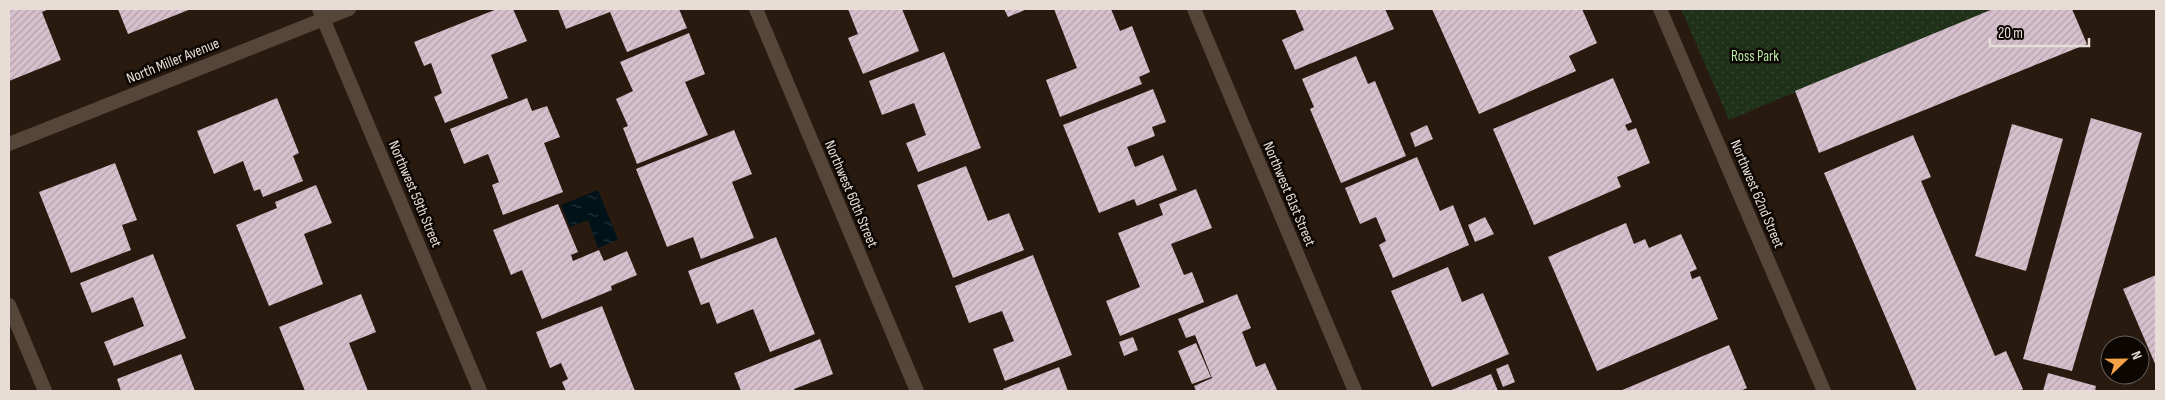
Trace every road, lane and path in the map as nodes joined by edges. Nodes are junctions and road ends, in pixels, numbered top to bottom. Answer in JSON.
{"nodes":[{"id":1,"x":349,"y":9,"type":"edge"},
{"id":2,"x":756,"y":9,"type":"edge"},
{"id":3,"x":1194,"y":9,"type":"edge"},
{"id":4,"x":1660,"y":9,"type":"edge"},
{"id":5,"x":322,"y":14,"type":"edge"},
{"id":6,"x":9,"y":144,"type":"edge"},
{"id":7,"x":9,"y":305,"type":"edge"},
{"id":8,"x":45,"y":391,"type":"edge"},
{"id":9,"x":480,"y":391,"type":"edge"},
{"id":10,"x":916,"y":391,"type":"edge"},
{"id":11,"x":1354,"y":391,"type":"edge"},
{"id":12,"x":1824,"y":391,"type":"edge"}],
"edges":[{"from":1,"to":5,"type":"street","name":"North Miller Avenue"},
{"from":2,"to":10,"type":"street","name":"Northwest 60th Street"},
{"from":3,"to":11,"type":"street","name":"Northwest 61st Street"},
{"from":4,"to":12,"type":"street","name":"Northwest 62nd Street"},
{"from":5,"to":6,"type":"street","name":"North Miller Avenue"},
{"from":5,"to":9,"type":"street","name":"Northwest 59th Street"},
{"from":7,"to":8,"type":"street"}]}
